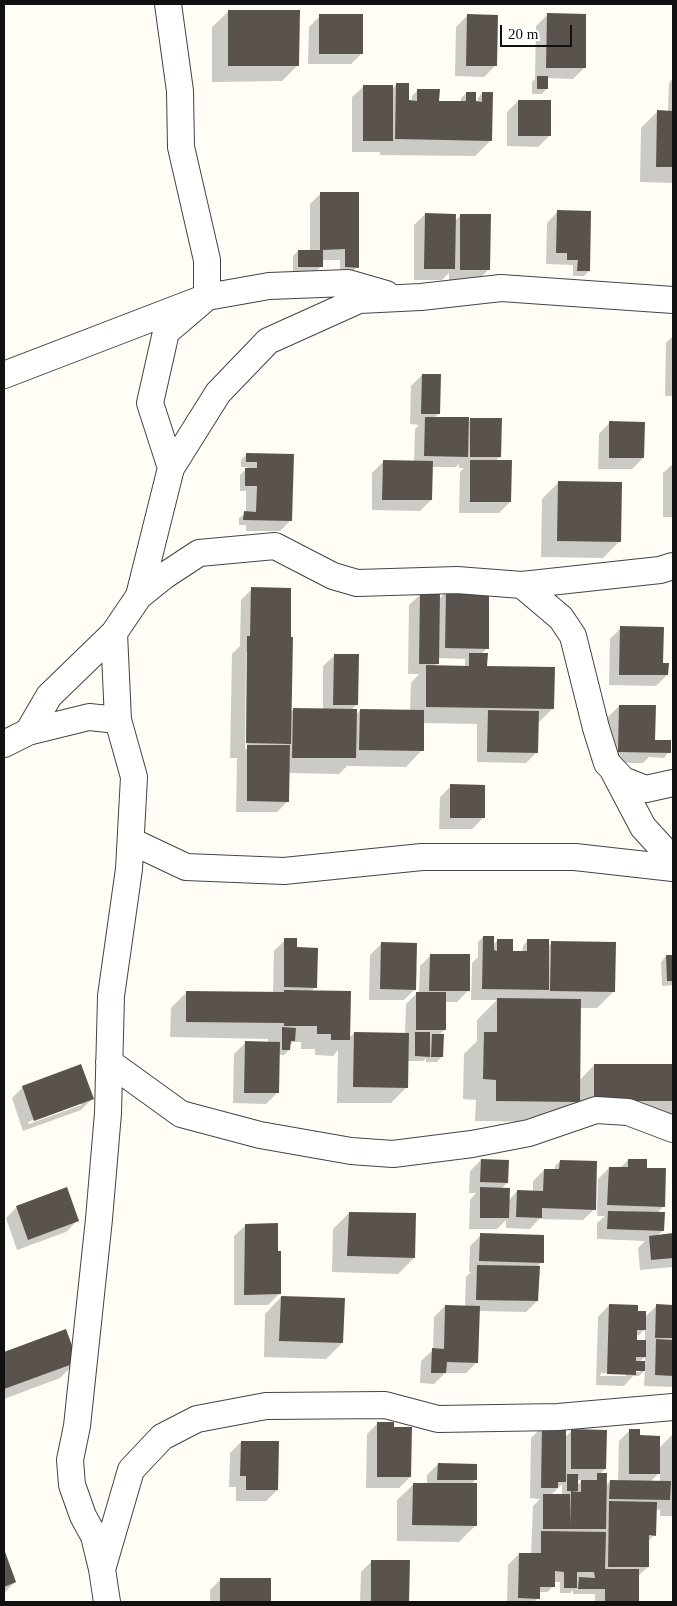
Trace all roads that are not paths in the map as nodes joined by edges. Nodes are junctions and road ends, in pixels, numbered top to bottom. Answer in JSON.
{"nodes":[{"id":1,"x":168,"y":4,"type":"edge"},
{"id":2,"x":207,"y":297,"type":"junction"},
{"id":3,"x":398,"y":298,"type":"junction"},
{"id":4,"x":673,"y":300,"type":"edge"},
{"id":5,"x":4,"y":375,"type":"edge"},
{"id":6,"x":172,"y":468,"type":"junction"},
{"id":7,"x":673,"y":566,"type":"edge"},
{"id":8,"x":522,"y":585,"type":"junction"},
{"id":9,"x":139,"y":596,"type":"junction"},
{"id":10,"x":114,"y":633,"type":"junction"},
{"id":11,"x":118,"y":720,"type":"junction"},
{"id":12,"x":28,"y":732,"type":"junction"},
{"id":13,"x":4,"y":744,"type":"edge"},
{"id":14,"x":611,"y":767,"type":"junction"},
{"id":15,"x":673,"y":783,"type":"edge"},
{"id":16,"x":131,"y":841,"type":"junction"},
{"id":17,"x":673,"y":860,"type":"edge"},
{"id":18,"x":673,"y":868,"type":"edge"},
{"id":19,"x":110,"y":1062,"type":"junction"},
{"id":20,"x":673,"y":1129,"type":"edge"},
{"id":21,"x":673,"y":1407,"type":"edge"},
{"id":22,"x":102,"y":1569,"type":"junction"},
{"id":23,"x":106,"y":1602,"type":"edge"}],
"edges":[{"from":1,"to":2,"type":"street"},
{"from":2,"to":3,"type":"street"},
{"from":2,"to":5,"type":"street"},
{"from":2,"to":6,"type":"street"},
{"from":3,"to":4,"type":"street"},
{"from":3,"to":6,"type":"street"},
{"from":6,"to":9,"type":"street"},
{"from":7,"to":8,"type":"street"},
{"from":8,"to":9,"type":"street"},
{"from":8,"to":14,"type":"street"},
{"from":9,"to":10,"type":"street"},
{"from":10,"to":11,"type":"street"},
{"from":10,"to":12,"type":"street"},
{"from":11,"to":12,"type":"street"},
{"from":11,"to":16,"type":"street"},
{"from":12,"to":13,"type":"street"},
{"from":14,"to":15,"type":"street"},
{"from":14,"to":17,"type":"street"},
{"from":16,"to":18,"type":"street"},
{"from":16,"to":19,"type":"street"},
{"from":19,"to":20,"type":"street"},
{"from":19,"to":22,"type":"street"},
{"from":21,"to":22,"type":"street"},
{"from":22,"to":23,"type":"street"}]}
